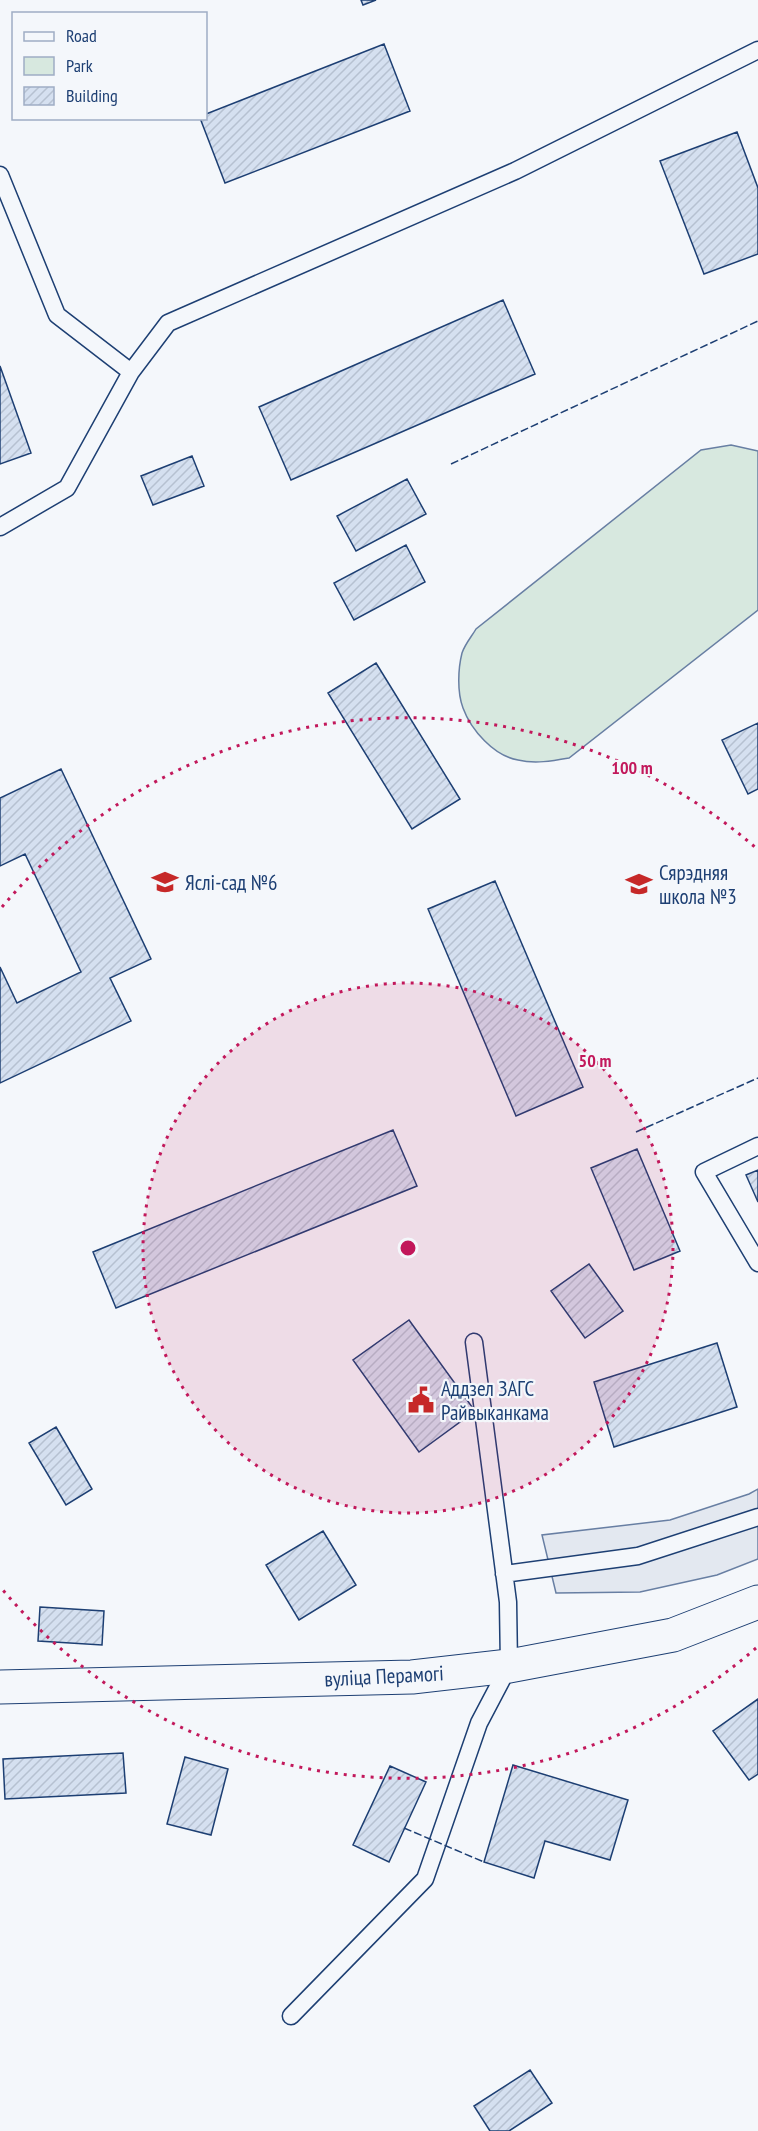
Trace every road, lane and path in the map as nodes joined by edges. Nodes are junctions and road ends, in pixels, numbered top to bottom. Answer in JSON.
{"nodes":[{"id":1,"x":758,"y":50,"type":"edge"},
{"id":2,"x":0,"y":175,"type":"edge"},
{"id":3,"x":130,"y":372,"type":"junction"},
{"id":4,"x":0,"y":528,"type":"edge"},
{"id":5,"x":758,"y":1146,"type":"edge"},
{"id":6,"x":758,"y":1263,"type":"edge"},
{"id":7,"x":474,"y":1342,"type":"dead end"},
{"id":8,"x":758,"y":1516,"type":"edge"},
{"id":9,"x":504,"y":1574,"type":"junction"},
{"id":10,"x":758,"y":1602,"type":"edge"},
{"id":11,"x":509,"y":1666,"type":"junction"},
{"id":12,"x":0,"y":1688,"type":"edge"},
{"id":13,"x":291,"y":2016,"type":"dead end"}],
"edges":[{"from":1,"to":3,"type":"lane"},
{"from":2,"to":3,"type":"lane"},
{"from":3,"to":4,"type":"lane"},
{"from":5,"to":6,"type":"lane"},
{"from":7,"to":9,"type":"lane"},
{"from":8,"to":9,"type":"lane"},
{"from":9,"to":11,"type":"lane"},
{"from":10,"to":11,"type":"main road","name":"вуліца Перамогі"},
{"from":11,"to":12,"type":"main road","name":"вуліца Перамогі"},
{"from":11,"to":13,"type":"lane"}]}
